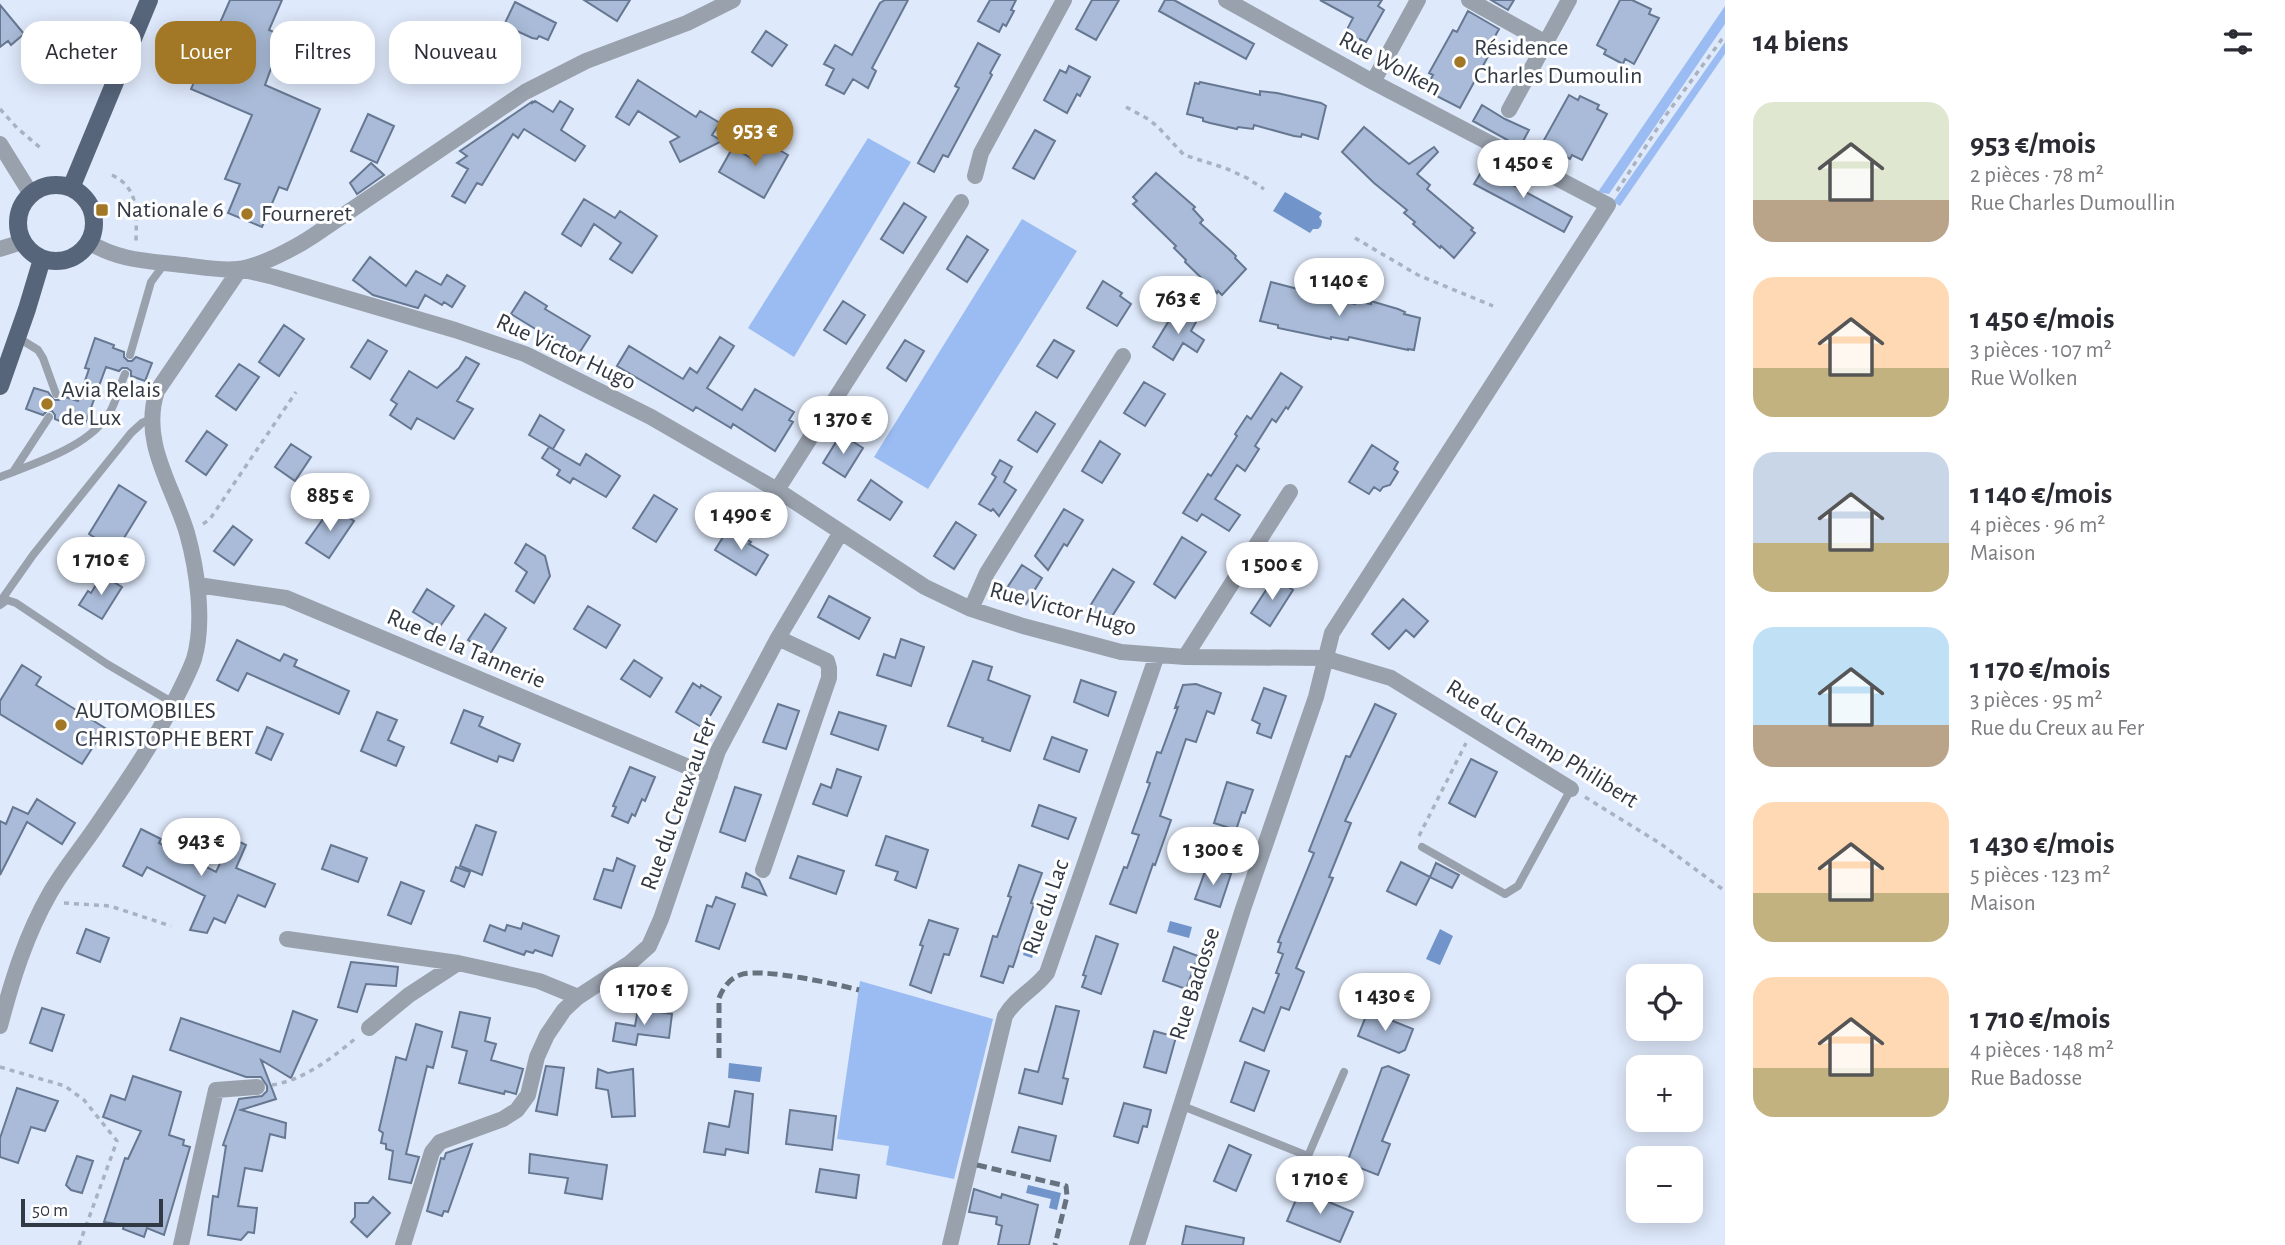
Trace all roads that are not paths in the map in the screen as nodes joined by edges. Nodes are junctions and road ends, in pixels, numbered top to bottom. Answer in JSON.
{"nodes":[{"id":1,"x":149,"y":0,"type":"edge"},
{"id":2,"x":733,"y":0,"type":"edge"},
{"id":3,"x":1064,"y":0,"type":"edge"},
{"id":4,"x":1226,"y":0,"type":"edge"},
{"id":5,"x":1418,"y":0,"type":"edge"},
{"id":6,"x":1468,"y":0,"type":"edge"},
{"id":7,"x":1569,"y":0,"type":"edge"},
{"id":8,"x":1546,"y":43,"type":"junction"},
{"id":9,"x":1373,"y":82,"type":"junction"},
{"id":10,"x":1509,"y":110,"type":"dead end"},
{"id":11,"x":0,"y":144,"type":"edge"},
{"id":12,"x":975,"y":176,"type":"dead end"},
{"id":13,"x":71,"y":188,"type":"junction"},
{"id":14,"x":31,"y":194,"type":"junction"},
{"id":15,"x":961,"y":202,"type":"dead end"},
{"id":16,"x":1608,"y":205,"type":"joint"},
{"id":17,"x":23,"y":242,"type":"junction"},
{"id":18,"x":89,"y":242,"type":"junction"},
{"id":19,"x":0,"y":249,"type":"edge"},
{"id":20,"x":42,"y":258,"type":"junction"},
{"id":21,"x":165,"y":263,"type":"junction"},
{"id":22,"x":240,"y":269,"type":"junction"},
{"id":23,"x":18,"y":337,"type":"junction"},
{"id":24,"x":130,"y":355,"type":"dead end"},
{"id":25,"x":1123,"y":356,"type":"dead end"},
{"id":26,"x":125,"y":373,"type":"dead end"},
{"id":27,"x":0,"y":386,"type":"edge"},
{"id":28,"x":56,"y":394,"type":"dead end"},
{"id":29,"x":49,"y":417,"type":"dead end"},
{"id":30,"x":151,"y":419,"type":"junction"},
{"id":31,"x":13,"y":472,"type":"junction"},
{"id":32,"x":0,"y":477,"type":"edge"},
{"id":33,"x":777,"y":490,"type":"junction"},
{"id":34,"x":1290,"y":492,"type":"dead end"},
{"id":35,"x":841,"y":532,"type":"junction"},
{"id":36,"x":198,"y":584,"type":"junction"},
{"id":37,"x":0,"y":603,"type":"edge"},
{"id":38,"x":971,"y":609,"type":"junction"},
{"id":39,"x":778,"y":638,"type":"junction"},
{"id":40,"x":1157,"y":655,"type":"junction"},
{"id":41,"x":1185,"y":657,"type":"junction"},
{"id":42,"x":1324,"y":658,"type":"junction"},
{"id":43,"x":172,"y":705,"type":"junction"},
{"id":44,"x":710,"y":776,"type":"junction"},
{"id":45,"x":1572,"y":789,"type":"joint"},
{"id":46,"x":1422,"y":847,"type":"road end"},
{"id":47,"x":764,"y":870,"type":"dead end"},
{"id":48,"x":287,"y":939,"type":"dead end"},
{"id":49,"x":458,"y":963,"type":"junction"},
{"id":50,"x":579,"y":997,"type":"junction"},
{"id":51,"x":0,"y":1026,"type":"edge"},
{"id":52,"x":369,"y":1028,"type":"road end"},
{"id":53,"x":1344,"y":1072,"type":"dead end"},
{"id":54,"x":257,"y":1087,"type":"road end"},
{"id":55,"x":1180,"y":1105,"type":"junction"},
{"id":56,"x":181,"y":1245,"type":"edge"},
{"id":57,"x":403,"y":1245,"type":"edge"},
{"id":58,"x":950,"y":1245,"type":"edge"},
{"id":59,"x":1137,"y":1245,"type":"edge"}],
"edges":[{"from":1,"to":13,"type":"main road"},
{"from":2,"to":22,"type":"street"},
{"from":3,"to":12,"type":"street"},
{"from":4,"to":9,"type":"street","name":"Rue Wolken"},
{"from":5,"to":9,"type":"street"},
{"from":6,"to":8,"type":"street"},
{"from":7,"to":8,"type":"street"},
{"from":8,"to":10,"type":"street"},
{"from":9,"to":16,"type":"street","name":"Rue Wolken"},
{"from":11,"to":14,"type":"street"},
{"from":13,"to":14,"type":"main road"},
{"from":13,"to":18,"type":"main road"},
{"from":14,"to":17,"type":"main road"},
{"from":15,"to":33,"type":"street"},
{"from":16,"to":42,"type":"street","name":"Rue Badosse"},
{"from":17,"to":19,"type":"street"},
{"from":17,"to":20,"type":"main road"},
{"from":18,"to":20,"type":"main road"},
{"from":18,"to":21,"type":"street","name":"Rue Victor Hugo"},
{"from":20,"to":23,"type":"main road"},
{"from":21,"to":22,"type":"street","name":"Rue Victor Hugo"},
{"from":21,"to":24,"type":"lane"},
{"from":22,"to":30,"type":"street"},
{"from":22,"to":33,"type":"street","name":"Rue Victor Hugo"},
{"from":23,"to":27,"type":"main road"},
{"from":23,"to":28,"type":"lane"},
{"from":25,"to":38,"type":"street","name":"Rue Victor Hugo"},
{"from":26,"to":31,"type":"lane"},
{"from":29,"to":31,"type":"lane"},
{"from":30,"to":36,"type":"street"},
{"from":30,"to":37,"type":"lane"},
{"from":31,"to":32,"type":"lane"},
{"from":33,"to":35,"type":"street","name":"Rue Victor Hugo"},
{"from":34,"to":41,"type":"street"},
{"from":35,"to":38,"type":"street","name":"Rue Victor Hugo"},
{"from":35,"to":39,"type":"street","name":"Rue du Creux au Fer"},
{"from":36,"to":43,"type":"street"},
{"from":36,"to":44,"type":"street","name":"Rue de la Tannerie"},
{"from":37,"to":43,"type":"lane"},
{"from":38,"to":40,"type":"street","name":"Rue Victor Hugo"},
{"from":39,"to":44,"type":"street","name":"Rue du Creux au Fer"},
{"from":39,"to":47,"type":"street"},
{"from":40,"to":41,"type":"street","name":"Rue Victor Hugo"},
{"from":40,"to":58,"type":"street","name":"Rue du Lac"},
{"from":41,"to":42,"type":"street","name":"Rue Victor Hugo"},
{"from":42,"to":45,"type":"street","name":"Rue du Champ Philibert"},
{"from":42,"to":55,"type":"street","name":"Rue Badosse"},
{"from":43,"to":51,"type":"street"},
{"from":44,"to":50,"type":"street","name":"Rue du Creux au Fer"},
{"from":45,"to":46,"type":"lane"},
{"from":48,"to":49,"type":"street"},
{"from":49,"to":50,"type":"street"},
{"from":49,"to":52,"type":"street"},
{"from":50,"to":57,"type":"street","name":"Rue du Creux au Fer"},
{"from":53,"to":55,"type":"lane"},
{"from":54,"to":56,"type":"street"},
{"from":55,"to":59,"type":"street","name":"Rue Badosse"}]}
